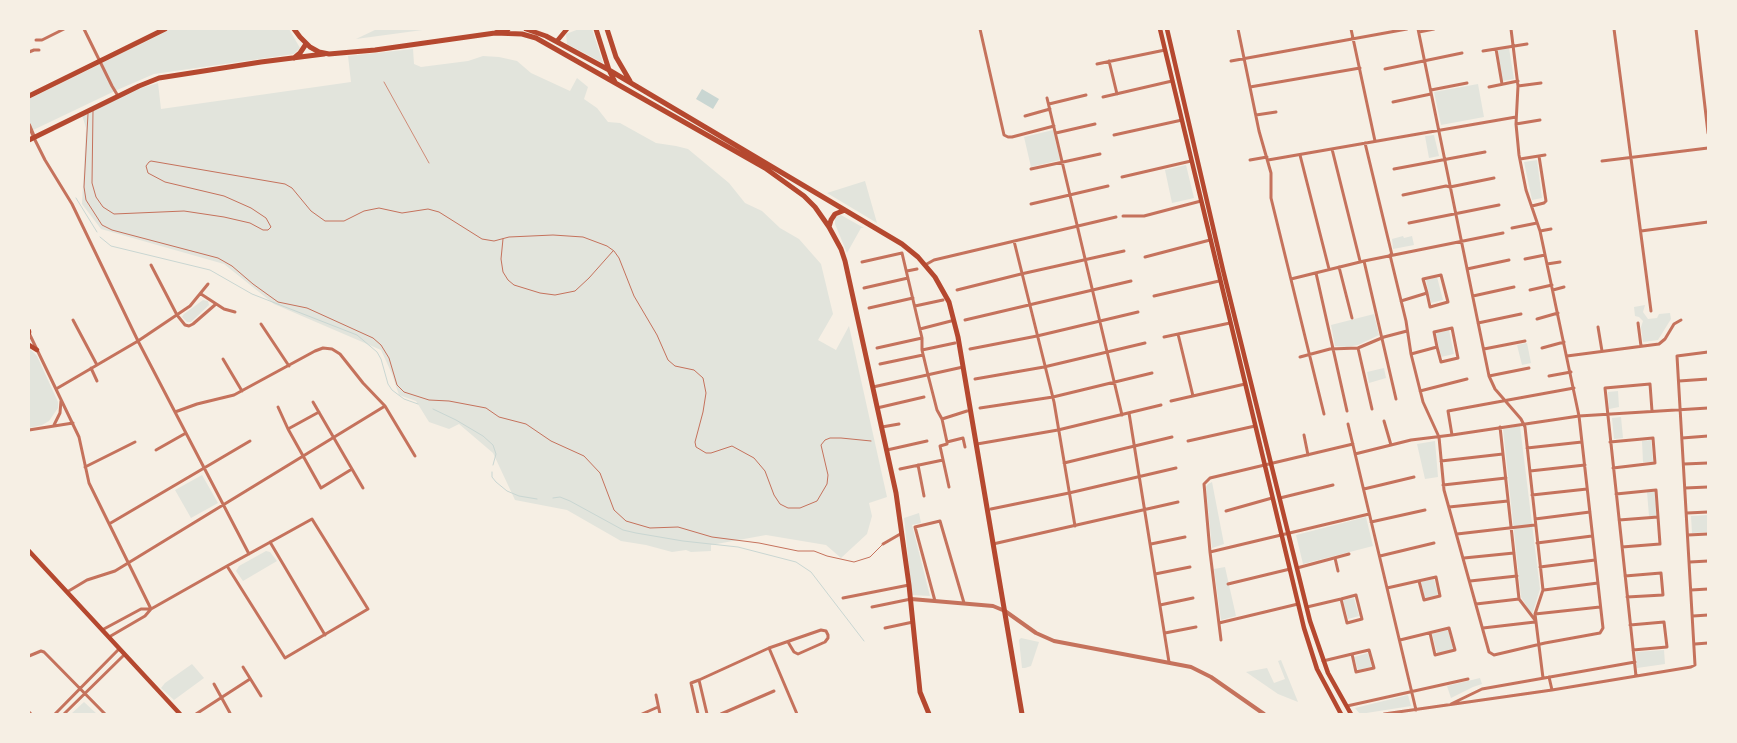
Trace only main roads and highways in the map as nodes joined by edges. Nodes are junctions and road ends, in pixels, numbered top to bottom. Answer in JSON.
{"nodes":[{"id":1,"x":165,"y":29,"type":"edge"},
{"id":2,"x":294,"y":29,"type":"edge"},
{"id":3,"x":508,"y":29,"type":"edge"},
{"id":4,"x":529,"y":29,"type":"edge"},
{"id":5,"x":567,"y":29,"type":"edge"},
{"id":6,"x":596,"y":29,"type":"edge"},
{"id":7,"x":607,"y":29,"type":"edge"},
{"id":8,"x":1160,"y":29,"type":"edge"},
{"id":9,"x":1167,"y":29,"type":"edge"},
{"id":10,"x":495,"y":32,"type":"junction"},
{"id":11,"x":557,"y":41,"type":"junction"},
{"id":12,"x":544,"y":43,"type":"junction"},
{"id":13,"x":306,"y":44,"type":"junction"},
{"id":14,"x":324,"y":54,"type":"junction"},
{"id":15,"x":294,"y":58,"type":"junction"},
{"id":16,"x":610,"y":70,"type":"junction"},
{"id":17,"x":616,"y":83,"type":"junction"},
{"id":18,"x":632,"y":83,"type":"junction"},
{"id":19,"x":29,"y":96,"type":"edge"},
{"id":20,"x":31,"y":138,"type":"edge"},
{"id":21,"x":846,"y":210,"type":"junction"},
{"id":22,"x":829,"y":227,"type":"junction"},
{"id":23,"x":29,"y":345,"type":"edge"},
{"id":24,"x":37,"y":350,"type":"road end"},
{"id":25,"x":29,"y":551,"type":"edge"},
{"id":26,"x":180,"y":714,"type":"edge"},
{"id":27,"x":929,"y":714,"type":"edge"},
{"id":28,"x":1022,"y":714,"type":"edge"},
{"id":29,"x":1341,"y":714,"type":"edge"},
{"id":30,"x":1351,"y":714,"type":"edge"}],
"edges":[{"from":1,"to":19,"type":"main road"},
{"from":2,"to":13,"type":"main road"},
{"from":3,"to":10,"type":"main road"},
{"from":4,"to":11,"type":"main road"},
{"from":5,"to":11,"type":"main road"},
{"from":6,"to":16,"type":"main road"},
{"from":7,"to":18,"type":"main road"},
{"from":8,"to":29,"type":"main road"},
{"from":9,"to":30,"type":"main road"},
{"from":10,"to":12,"type":"main road"},
{"from":10,"to":14,"type":"main road"},
{"from":11,"to":12,"type":"main road"},
{"from":11,"to":16,"type":"main road"},
{"from":12,"to":17,"type":"main road"},
{"from":13,"to":14,"type":"main road"},
{"from":13,"to":15,"type":"main road"},
{"from":14,"to":15,"type":"main road"},
{"from":15,"to":20,"type":"main road"},
{"from":16,"to":17,"type":"main road"},
{"from":16,"to":18,"type":"main road"},
{"from":17,"to":22,"type":"main road"},
{"from":18,"to":21,"type":"main road"},
{"from":21,"to":22,"type":"main road"},
{"from":21,"to":28,"type":"main road"},
{"from":22,"to":27,"type":"main road"},
{"from":23,"to":24,"type":"main road"},
{"from":25,"to":26,"type":"main road"}]}
